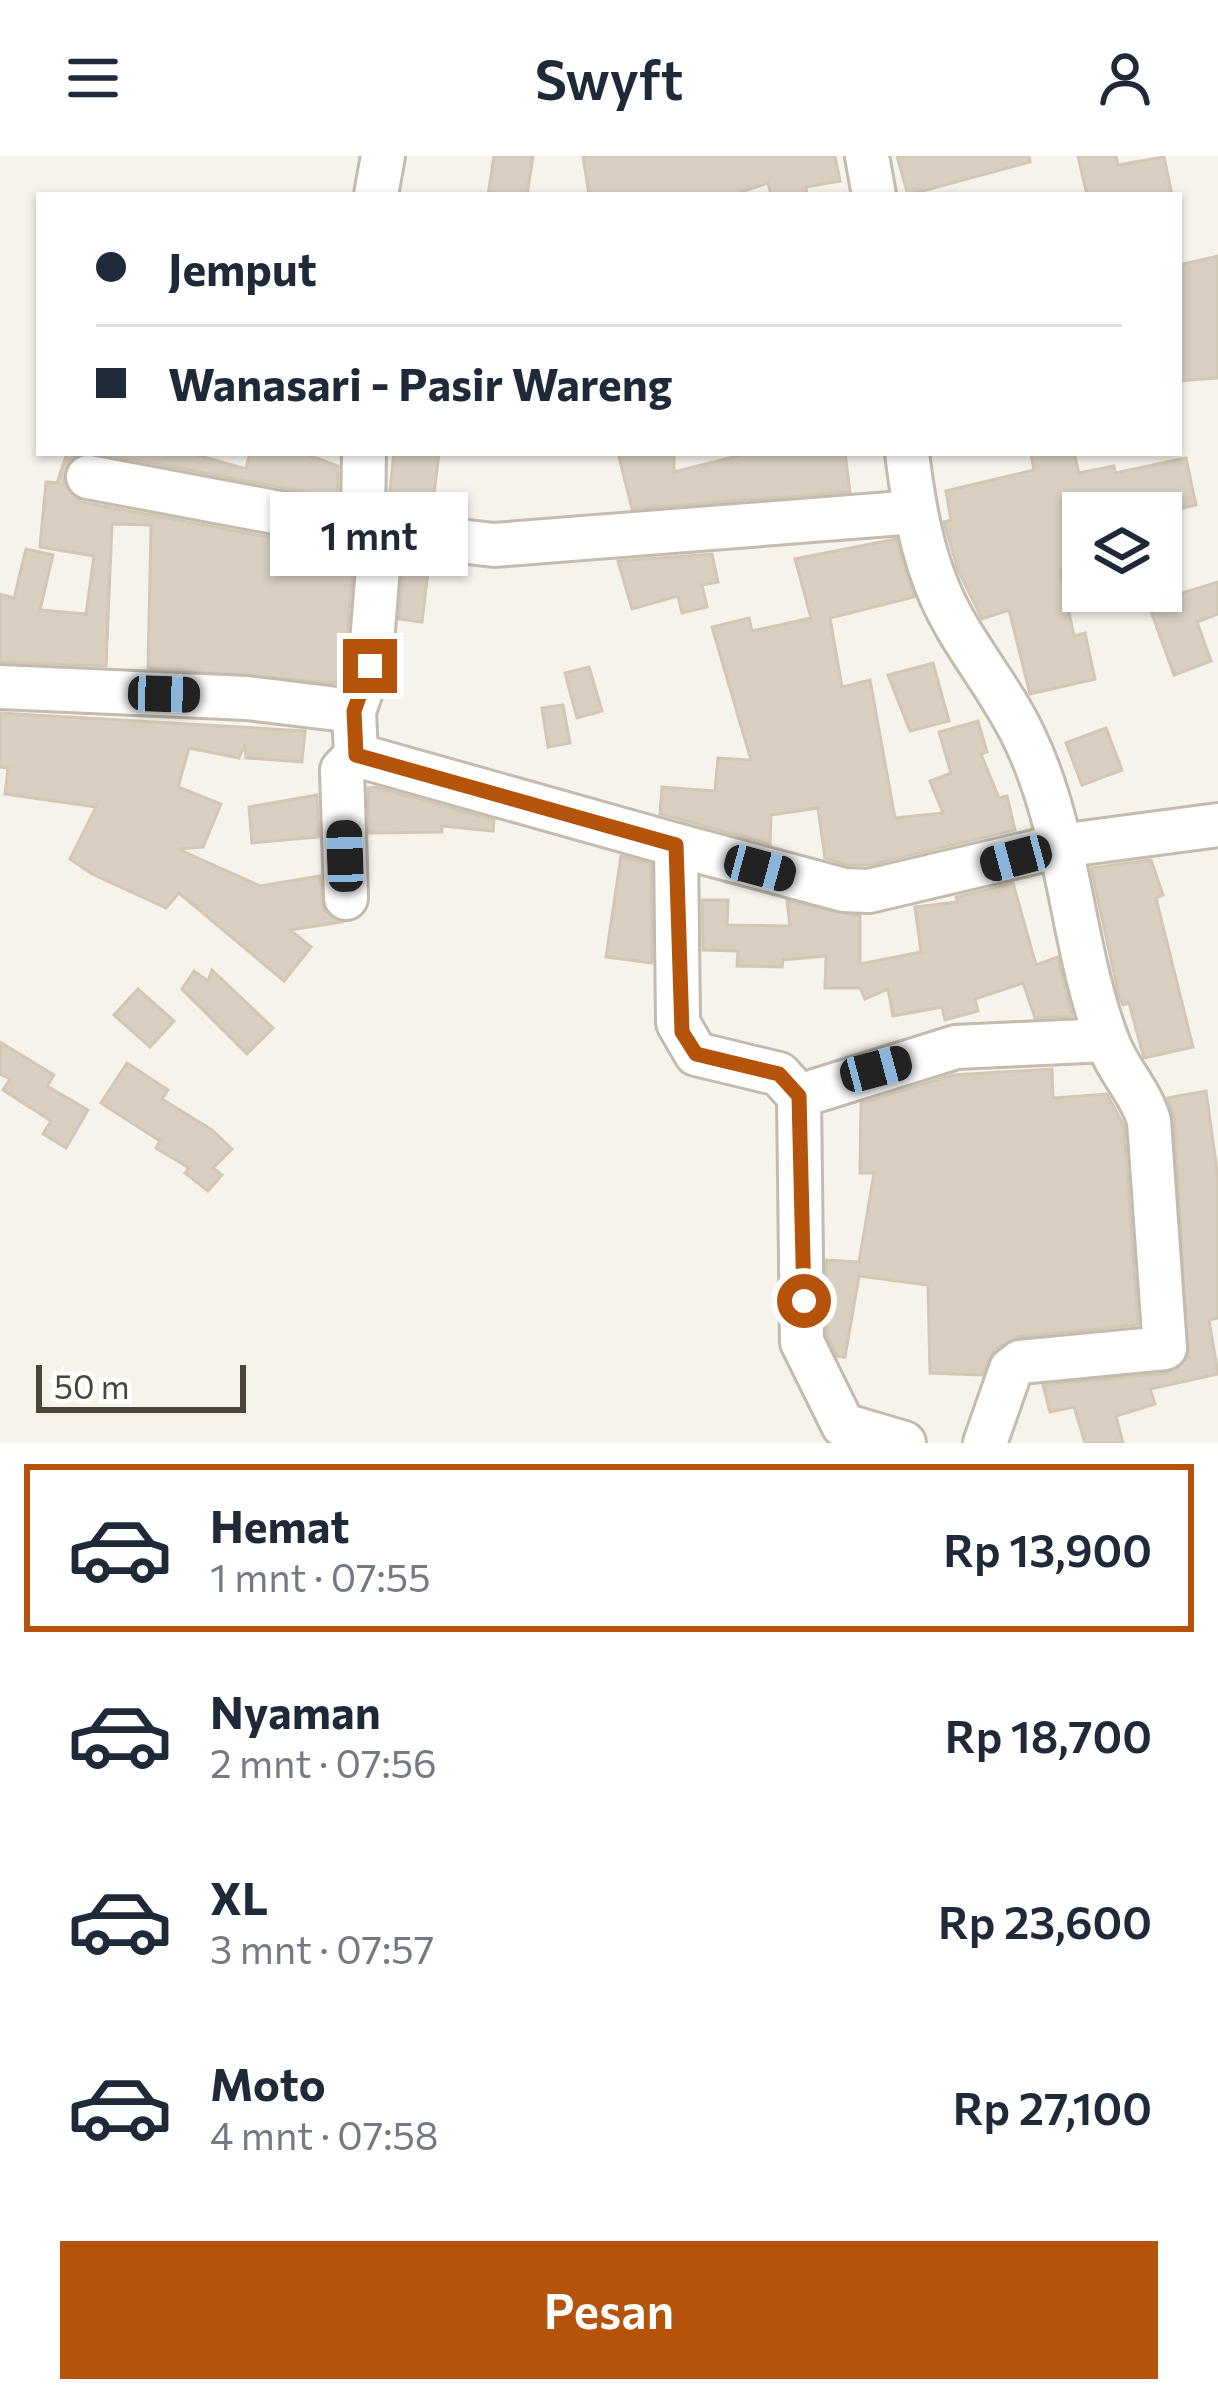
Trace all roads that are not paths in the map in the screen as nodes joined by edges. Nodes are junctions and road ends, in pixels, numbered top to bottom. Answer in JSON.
{"nodes":[{"id":1,"x":383,"y":156,"type":"edge"},
{"id":2,"x":867,"y":156,"type":"edge"},
{"id":3,"x":377,"y":192,"type":"edge"},
{"id":4,"x":873,"y":192,"type":"edge"},
{"id":5,"x":364,"y":456,"type":"edge"},
{"id":6,"x":908,"y":456,"type":"edge"},
{"id":7,"x":88,"y":477,"type":"dead end"},
{"id":8,"x":915,"y":512,"type":"junction"},
{"id":9,"x":381,"y":532,"type":"junction"},
{"id":10,"x":0,"y":688,"type":"edge"},
{"id":11,"x":354,"y":711,"type":"junction"},
{"id":12,"x":356,"y":755,"type":"junction"},
{"id":13,"x":1218,"y":825,"type":"edge"},
{"id":14,"x":676,"y":845,"type":"junction"},
{"id":15,"x":1060,"y":846,"type":"junction"},
{"id":16,"x":346,"y":898,"type":"dead end"},
{"id":17,"x":1107,"y":1040,"type":"junction"},
{"id":18,"x":799,"y":1096,"type":"junction"},
{"id":19,"x":904,"y":1443,"type":"edge"},
{"id":20,"x":985,"y":1443,"type":"edge"}],
"edges":[{"from":1,"to":3,"type":"street"},
{"from":2,"to":4,"type":"street"},
{"from":5,"to":9,"type":"street"},
{"from":6,"to":8,"type":"street"},
{"from":7,"to":9,"type":"street"},
{"from":8,"to":9,"type":"street"},
{"from":8,"to":15,"type":"street"},
{"from":9,"to":11,"type":"street"},
{"from":10,"to":11,"type":"street"},
{"from":11,"to":12,"type":"street"},
{"from":12,"to":14,"type":"street"},
{"from":12,"to":16,"type":"street"},
{"from":13,"to":15,"type":"street"},
{"from":14,"to":15,"type":"street"},
{"from":14,"to":18,"type":"street"},
{"from":15,"to":17,"type":"street"},
{"from":17,"to":18,"type":"street"},
{"from":17,"to":20,"type":"street"},
{"from":18,"to":19,"type":"street"}]}
